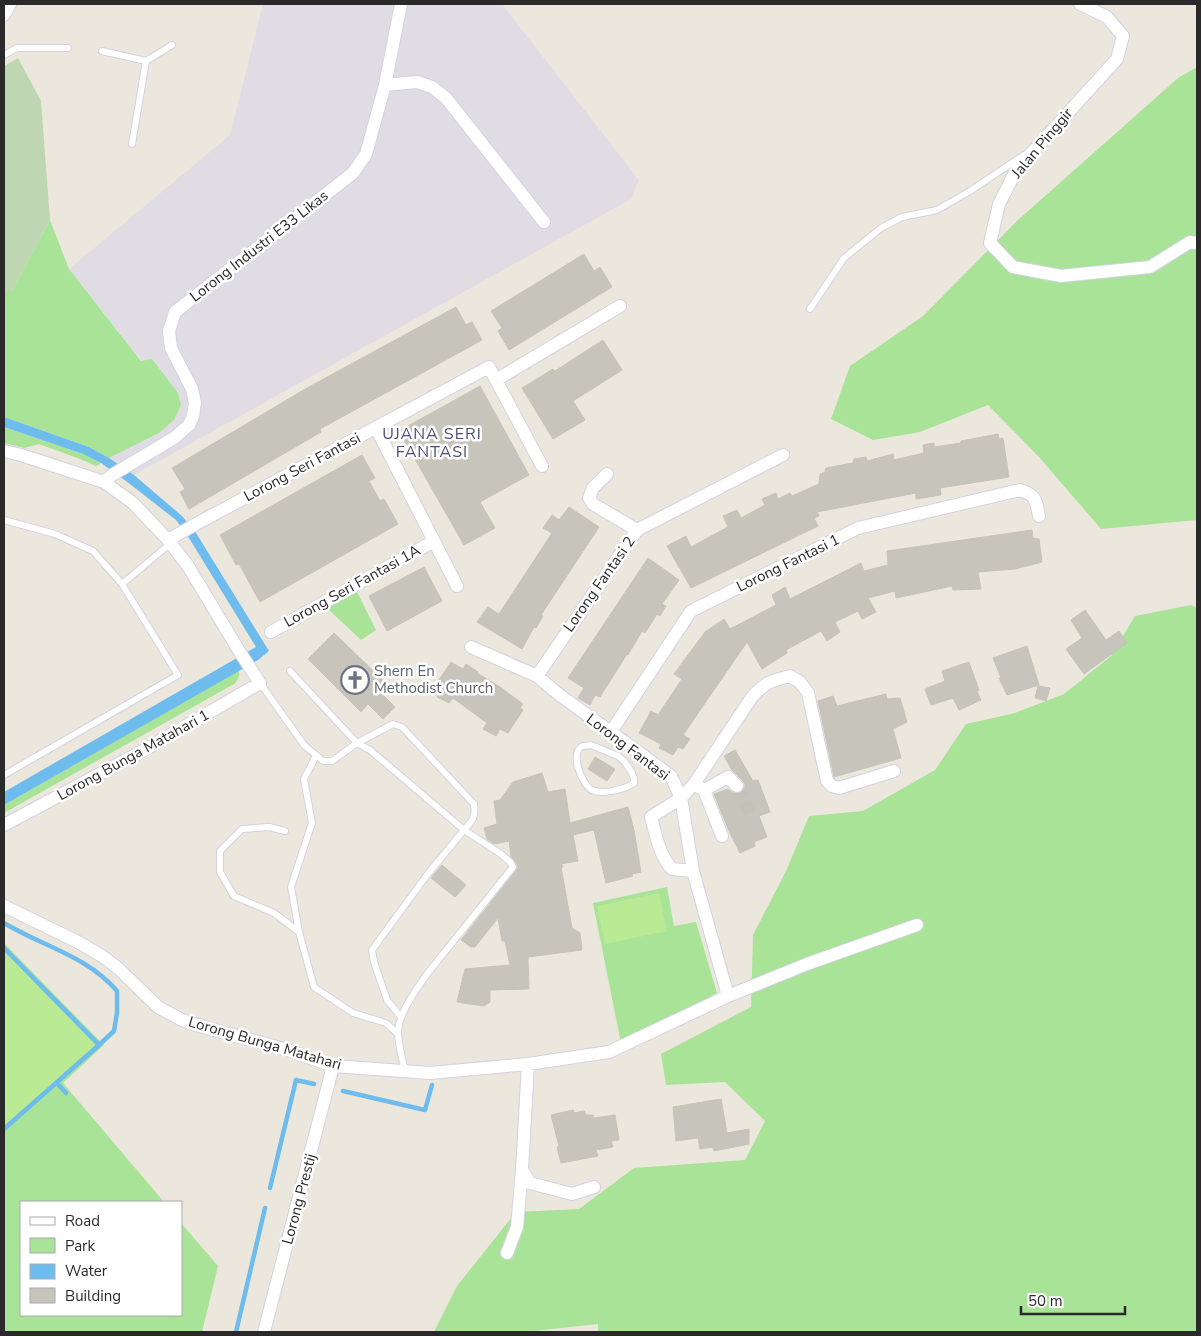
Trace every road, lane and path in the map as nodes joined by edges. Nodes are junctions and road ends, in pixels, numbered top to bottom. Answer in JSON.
{"nodes":[{"id":1,"x":401,"y":4,"type":"edge"},
{"id":2,"x":1080,"y":4,"type":"edge"},
{"id":3,"x":172,"y":45,"type":"dead end"},
{"id":4,"x":68,"y":48,"type":"dead end"},
{"id":5,"x":102,"y":51,"type":"dead end"},
{"id":6,"x":4,"y":55,"type":"edge"},
{"id":7,"x":146,"y":61,"type":"junction"},
{"id":8,"x":385,"y":85,"type":"junction"},
{"id":9,"x":132,"y":144,"type":"dead end"},
{"id":10,"x":1036,"y":147,"type":"junction"},
{"id":11,"x":544,"y":222,"type":"dead end"},
{"id":12,"x":1197,"y":243,"type":"edge"},
{"id":13,"x":620,"y":306,"type":"dead end"},
{"id":14,"x":810,"y":309,"type":"dead end"},
{"id":15,"x":496,"y":380,"type":"junction"},
{"id":16,"x":376,"y":428,"type":"junction"},
{"id":17,"x":4,"y":451,"type":"edge"},
{"id":18,"x":783,"y":454,"type":"dead end"},
{"id":19,"x":542,"y":466,"type":"dead end"},
{"id":20,"x":607,"y":474,"type":"dead end"},
{"id":21,"x":108,"y":478,"type":"junction"},
{"id":22,"x":1039,"y":516,"type":"dead end"},
{"id":23,"x":4,"y":520,"type":"edge"},
{"id":24,"x":637,"y":530,"type":"junction"},
{"id":25,"x":169,"y":541,"type":"junction"},
{"id":26,"x":434,"y":541,"type":"junction"},
{"id":27,"x":122,"y":584,"type":"junction"},
{"id":28,"x":457,"y":586,"type":"dead end"},
{"id":29,"x":271,"y":632,"type":"dead end"},
{"id":30,"x":470,"y":646,"type":"dead end"},
{"id":31,"x":290,"y":671,"type":"dead end"},
{"id":32,"x":537,"y":676,"type":"junction"},
{"id":33,"x":260,"y":683,"type":"junction"},
{"id":34,"x":610,"y":732,"type":"junction"},
{"id":35,"x":356,"y":743,"type":"junction"},
{"id":36,"x":633,"y":750,"type":"junction"},
{"id":37,"x":316,"y":756,"type":"junction"},
{"id":38,"x":624,"y":761,"type":"junction"},
{"id":39,"x":894,"y":771,"type":"dead end"},
{"id":40,"x":4,"y":775,"type":"edge"},
{"id":41,"x":737,"y":786,"type":"dead end"},
{"id":42,"x":699,"y":787,"type":"junction"},
{"id":43,"x":681,"y":798,"type":"junction"},
{"id":44,"x":4,"y":825,"type":"edge"},
{"id":45,"x":464,"y":830,"type":"junction"},
{"id":46,"x":285,"y":831,"type":"dead end"},
{"id":47,"x":722,"y":836,"type":"dead end"},
{"id":48,"x":693,"y":871,"type":"junction"},
{"id":49,"x":4,"y":906,"type":"edge"},
{"id":50,"x":917,"y":925,"type":"dead end"},
{"id":51,"x":299,"y":932,"type":"junction"},
{"id":52,"x":728,"y":996,"type":"junction"},
{"id":53,"x":401,"y":1016,"type":"junction"},
{"id":54,"x":398,"y":1034,"type":"junction"},
{"id":55,"x":528,"y":1064,"type":"junction"},
{"id":56,"x":333,"y":1066,"type":"junction"},
{"id":57,"x":404,"y":1070,"type":"junction"},
{"id":58,"x":522,"y":1170,"type":"junction"},
{"id":59,"x":594,"y":1187,"type":"dead end"},
{"id":60,"x":507,"y":1254,"type":"dead end"},
{"id":61,"x":264,"y":1332,"type":"edge"}],
"edges":[{"from":1,"to":8,"type":"street","name":"Lorong Industri E33 Likas"},
{"from":2,"to":10,"type":"street","name":"Jalan Pinggir"},
{"from":3,"to":7,"type":"lane"},
{"from":4,"to":6,"type":"lane"},
{"from":5,"to":7,"type":"lane"},
{"from":7,"to":9,"type":"lane"},
{"from":8,"to":11,"type":"street"},
{"from":8,"to":21,"type":"street","name":"Lorong Industri E33 Likas"},
{"from":10,"to":12,"type":"street","name":"Jalan Pinggir"},
{"from":10,"to":14,"type":"lane"},
{"from":13,"to":15,"type":"street"},
{"from":15,"to":16,"type":"street","name":"Lorong Seri Fantasi"},
{"from":15,"to":19,"type":"street"},
{"from":16,"to":25,"type":"street","name":"Lorong Seri Fantasi"},
{"from":16,"to":26,"type":"street"},
{"from":17,"to":21,"type":"street"},
{"from":18,"to":24,"type":"street","name":"Lorong Fantasi 2"},
{"from":20,"to":24,"type":"street"},
{"from":21,"to":25,"type":"street"},
{"from":22,"to":34,"type":"street","name":"Lorong Fantasi 1"},
{"from":23,"to":27,"type":"lane"},
{"from":24,"to":32,"type":"street","name":"Lorong Fantasi 2"},
{"from":25,"to":27,"type":"lane"},
{"from":25,"to":33,"type":"street"},
{"from":26,"to":28,"type":"street"},
{"from":26,"to":29,"type":"street","name":"Lorong Seri Fantasi 1A"},
{"from":27,"to":40,"type":"lane"},
{"from":30,"to":32,"type":"street","name":"Lorong Fantasi"},
{"from":31,"to":35,"type":"lane"},
{"from":32,"to":34,"type":"street","name":"Lorong Fantasi"},
{"from":33,"to":37,"type":"lane"},
{"from":33,"to":44,"type":"street","name":"Lorong Bunga Matahari 1"},
{"from":34,"to":36,"type":"street","name":"Lorong Fantasi"},
{"from":35,"to":37,"type":"lane"},
{"from":35,"to":45,"type":"lane"},
{"from":35,"to":45,"type":"lane"},
{"from":36,"to":38,"type":"lane"},
{"from":36,"to":43,"type":"street","name":"Lorong Fantasi"},
{"from":37,"to":51,"type":"lane"},
{"from":38,"to":38,"type":"lane"},
{"from":39,"to":42,"type":"street"},
{"from":41,"to":42,"type":"street"},
{"from":42,"to":43,"type":"street"},
{"from":42,"to":47,"type":"street"},
{"from":43,"to":48,"type":"street","name":"Lorong Fantasi"},
{"from":43,"to":48,"type":"street"},
{"from":45,"to":53,"type":"lane"},
{"from":45,"to":53,"type":"lane"},
{"from":46,"to":51,"type":"lane"},
{"from":48,"to":52,"type":"street","name":"Lorong Fantasi"},
{"from":49,"to":56,"type":"street","name":"Lorong Bunga Matahari"},
{"from":50,"to":52,"type":"street","name":"Lorong Bunga Matahari"},
{"from":51,"to":54,"type":"lane"},
{"from":52,"to":55,"type":"street","name":"Lorong Bunga Matahari"},
{"from":53,"to":54,"type":"lane"},
{"from":54,"to":57,"type":"lane"},
{"from":55,"to":57,"type":"street","name":"Lorong Bunga Matahari"},
{"from":55,"to":58,"type":"street"},
{"from":56,"to":57,"type":"street","name":"Lorong Bunga Matahari"},
{"from":56,"to":61,"type":"street","name":"Lorong Prestij"},
{"from":58,"to":59,"type":"street"},
{"from":58,"to":60,"type":"street"}]}
